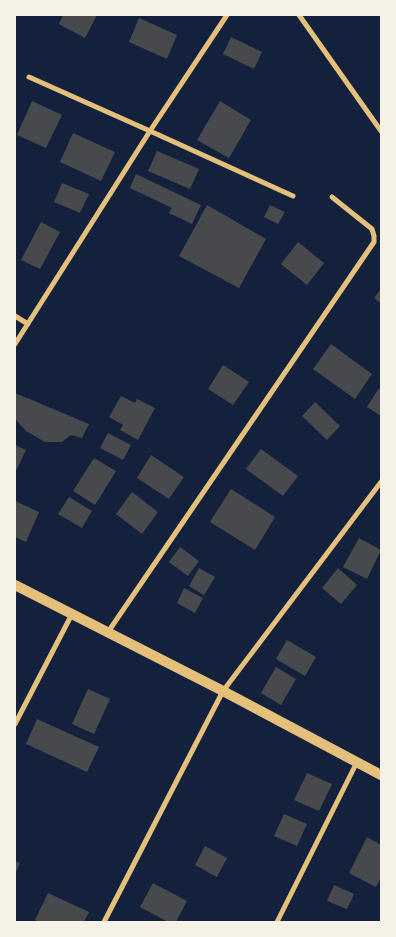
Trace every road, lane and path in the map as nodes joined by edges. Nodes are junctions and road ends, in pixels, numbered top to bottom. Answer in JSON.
{"nodes":[{"id":1,"x":227,"y":15,"type":"edge"},
{"id":2,"x":299,"y":15,"type":"edge"},
{"id":3,"x":29,"y":77,"type":"dead end"},
{"id":4,"x":150,"y":131,"type":"junction"},
{"id":5,"x":381,"y":131,"type":"edge"},
{"id":6,"x":293,"y":196,"type":"dead end"},
{"id":7,"x":332,"y":197,"type":"dead end"},
{"id":8,"x":15,"y":316,"type":"edge"},
{"id":9,"x":28,"y":324,"type":"junction"},
{"id":10,"x":15,"y":344,"type":"edge"},
{"id":11,"x":381,"y":482,"type":"edge"},
{"id":12,"x":15,"y":585,"type":"edge"},
{"id":13,"x":72,"y":614,"type":"junction"},
{"id":14,"x":108,"y":632,"type":"junction"},
{"id":15,"x":223,"y":691,"type":"junction"},
{"id":16,"x":15,"y":724,"type":"edge"},
{"id":17,"x":357,"y":761,"type":"junction"},
{"id":18,"x":381,"y":774,"type":"edge"},
{"id":19,"x":104,"y":922,"type":"edge"},
{"id":20,"x":277,"y":922,"type":"edge"}],
"edges":[{"from":1,"to":4,"type":"street"},
{"from":2,"to":5,"type":"street"},
{"from":3,"to":4,"type":"street"},
{"from":4,"to":6,"type":"street"},
{"from":4,"to":9,"type":"street"},
{"from":7,"to":14,"type":"street"},
{"from":8,"to":9,"type":"street"},
{"from":9,"to":10,"type":"street"},
{"from":11,"to":15,"type":"street"},
{"from":12,"to":13,"type":"main road"},
{"from":13,"to":14,"type":"main road"},
{"from":13,"to":16,"type":"street"},
{"from":14,"to":15,"type":"main road"},
{"from":15,"to":17,"type":"main road"},
{"from":15,"to":19,"type":"street"},
{"from":17,"to":18,"type":"main road"},
{"from":17,"to":20,"type":"street"}]}
